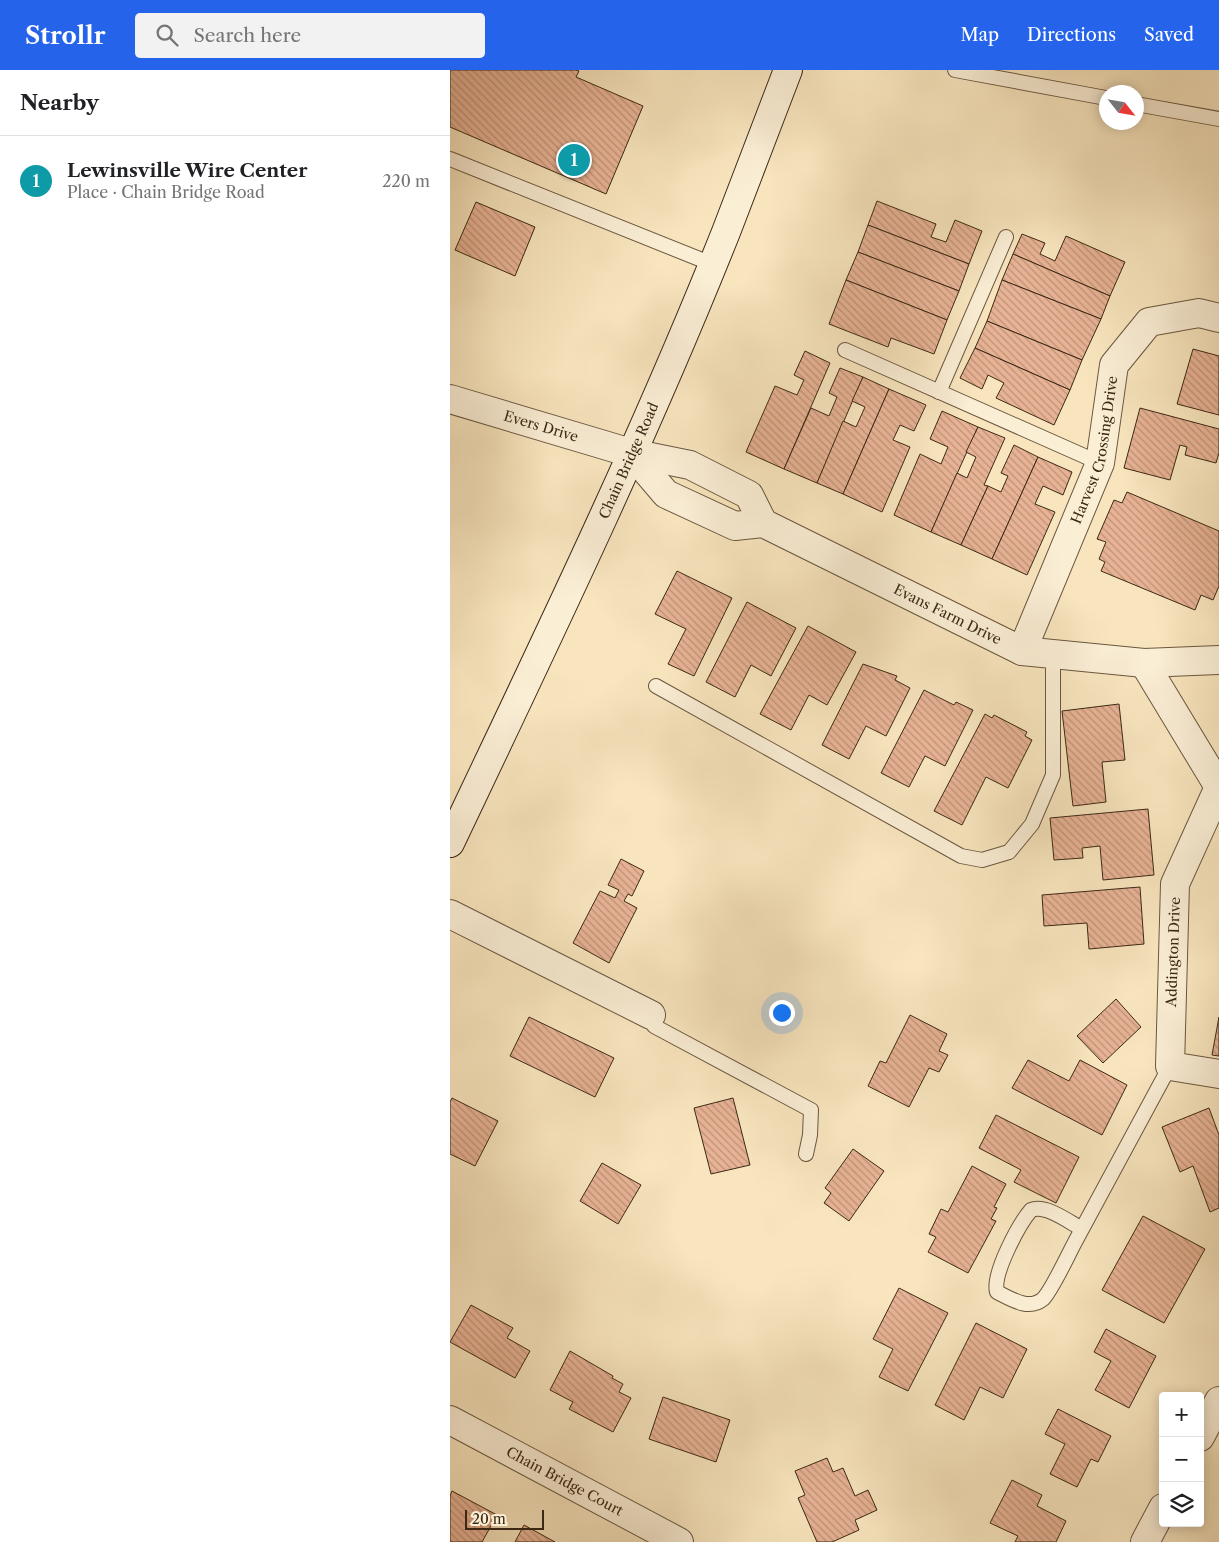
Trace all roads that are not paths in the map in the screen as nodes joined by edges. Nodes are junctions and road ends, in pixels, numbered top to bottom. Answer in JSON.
{"nodes":[{"id":1,"x":788,"y":70,"type":"edge"},
{"id":2,"x":954,"y":70,"type":"edge"},
{"id":3,"x":1099,"y":97,"type":"edge"},
{"id":4,"x":1144,"y":105,"type":"edge"},
{"id":5,"x":1219,"y":119,"type":"edge"},
{"id":6,"x":450,"y":159,"type":"edge"},
{"id":7,"x":1006,"y":237,"type":"dead end"},
{"id":8,"x":712,"y":264,"type":"junction"},
{"id":9,"x":1219,"y":318,"type":"edge"},
{"id":10,"x":846,"y":350,"type":"dead end"},
{"id":11,"x":939,"y":392,"type":"junction"},
{"id":12,"x":450,"y":399,"type":"edge"},
{"id":13,"x":631,"y":453,"type":"junction"},
{"id":14,"x":1100,"y":463,"type":"junction"},
{"id":15,"x":763,"y":523,"type":"junction"},
{"id":16,"x":1022,"y":651,"type":"junction"},
{"id":17,"x":1053,"y":654,"type":"junction"},
{"id":18,"x":1219,"y":660,"type":"edge"},
{"id":19,"x":1144,"y":663,"type":"junction"},
{"id":20,"x":656,"y":686,"type":"dead end"},
{"id":21,"x":1219,"y":787,"type":"edge"},
{"id":22,"x":450,"y":843,"type":"edge"},
{"id":23,"x":450,"y":914,"type":"edge"},
{"id":24,"x":650,"y":1015,"type":"joint"},
{"id":25,"x":1170,"y":1066,"type":"junction"},
{"id":26,"x":1219,"y":1074,"type":"edge"},
{"id":27,"x":806,"y":1154,"type":"dead end"},
{"id":28,"x":1082,"y":1229,"type":"junction"},
{"id":29,"x":1219,"y":1401,"type":"edge"},
{"id":30,"x":450,"y":1420,"type":"edge"},
{"id":31,"x":1204,"y":1429,"type":"edge"},
{"id":32,"x":1159,"y":1515,"type":"edge"},
{"id":33,"x":679,"y":1542,"type":"edge"},
{"id":34,"x":1144,"y":1542,"type":"edge"}],
"edges":[{"from":1,"to":8,"type":"street","name":"Chain Bridge Road"},
{"from":2,"to":3,"type":"lane"},
{"from":4,"to":5,"type":"lane"},
{"from":6,"to":8,"type":"lane"},
{"from":7,"to":11,"type":"lane"},
{"from":8,"to":13,"type":"street","name":"Chain Bridge Road"},
{"from":9,"to":14,"type":"street","name":"Harvest Crossing Drive"},
{"from":10,"to":11,"type":"lane"},
{"from":11,"to":14,"type":"lane"},
{"from":12,"to":13,"type":"street","name":"Evers Drive"},
{"from":13,"to":15,"type":"street"},
{"from":13,"to":15,"type":"street"},
{"from":13,"to":22,"type":"street","name":"Chain Bridge Road"},
{"from":14,"to":16,"type":"street","name":"Harvest Crossing Drive"},
{"from":15,"to":16,"type":"street","name":"Evans Farm Drive"},
{"from":16,"to":17,"type":"street","name":"Evans Farm Drive"},
{"from":17,"to":19,"type":"street","name":"Evans Farm Drive"},
{"from":17,"to":20,"type":"lane"},
{"from":18,"to":19,"type":"street","name":"Evans Farm Drive"},
{"from":19,"to":21,"type":"street"},
{"from":21,"to":25,"type":"street","name":"Addington Drive"},
{"from":23,"to":24,"type":"street"},
{"from":24,"to":27,"type":"lane"},
{"from":25,"to":26,"type":"street"},
{"from":25,"to":28,"type":"lane"},
{"from":28,"to":28,"type":"lane"},
{"from":29,"to":31,"type":"street"},
{"from":30,"to":33,"type":"street","name":"Chain Bridge Court"},
{"from":32,"to":34,"type":"street"}]}
